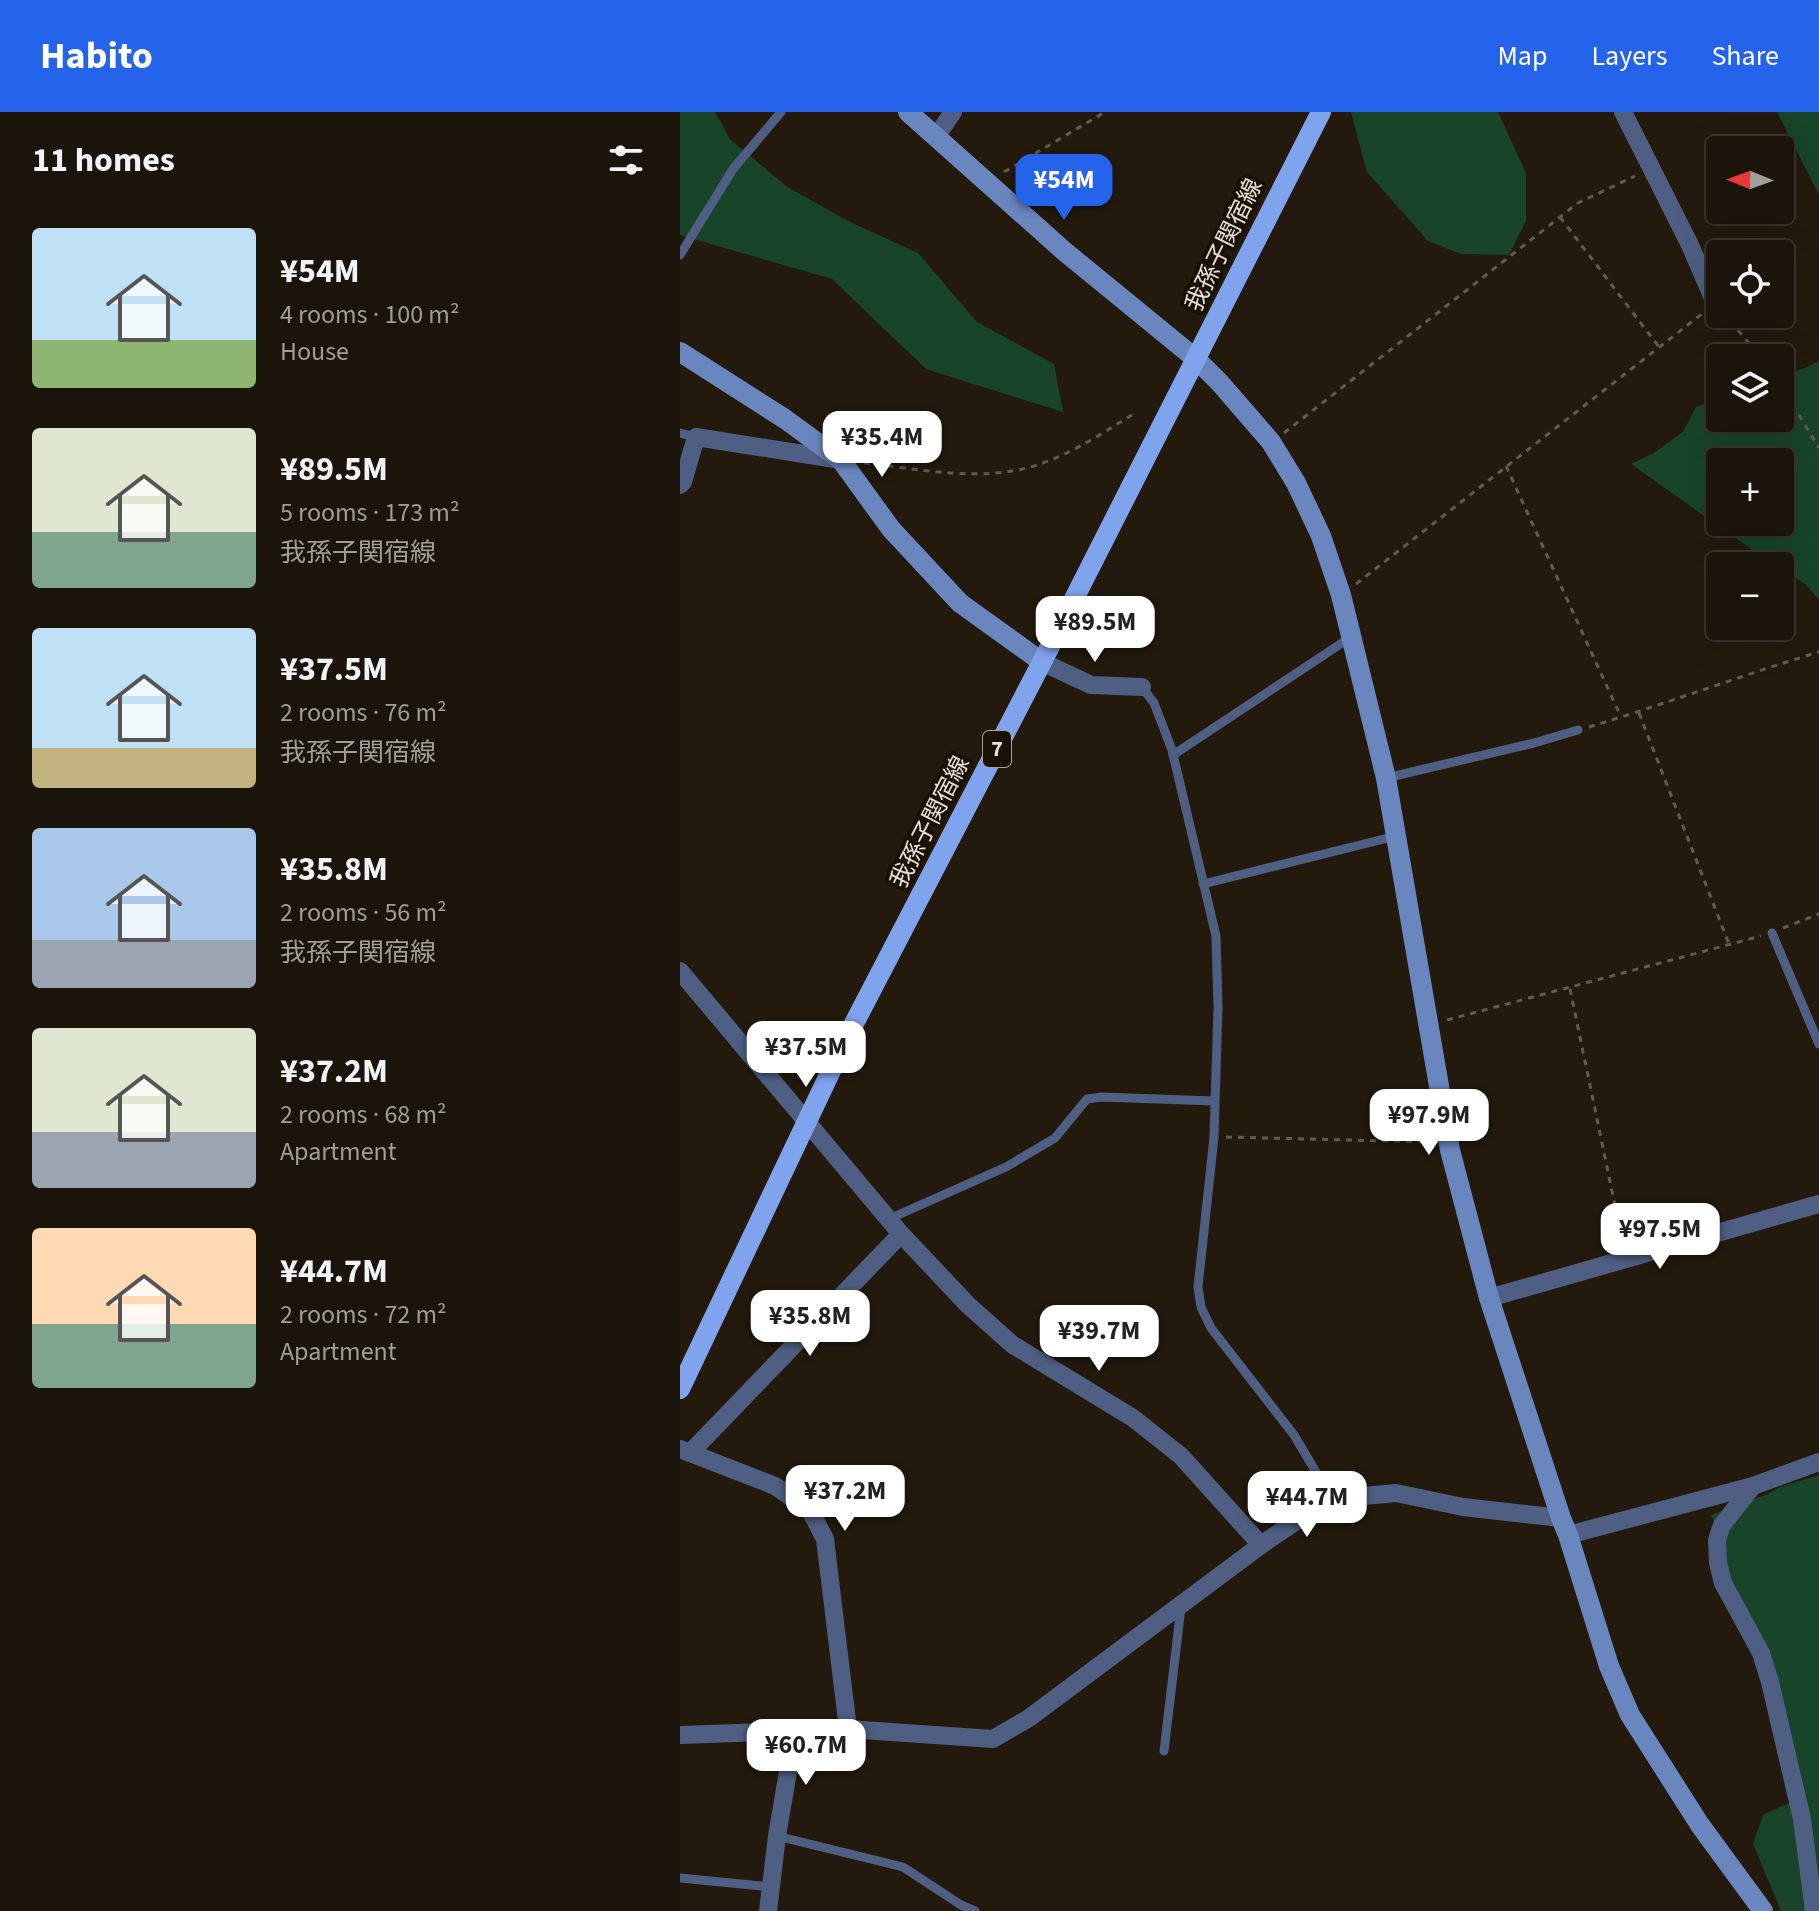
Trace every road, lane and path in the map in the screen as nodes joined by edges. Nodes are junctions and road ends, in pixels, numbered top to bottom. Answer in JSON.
{"nodes":[{"id":1,"x":781,"y":112,"type":"edge"},
{"id":2,"x":908,"y":112,"type":"edge"},
{"id":3,"x":953,"y":112,"type":"edge"},
{"id":4,"x":1105,"y":112,"type":"edge"},
{"id":5,"x":1321,"y":112,"type":"edge"},
{"id":6,"x":1623,"y":112,"type":"edge"},
{"id":7,"x":936,"y":137,"type":"junction"},
{"id":8,"x":1651,"y":169,"type":"junction"},
{"id":9,"x":987,"y":182,"type":"junction"},
{"id":10,"x":1560,"y":217,"type":"junction"},
{"id":11,"x":680,"y":255,"type":"edge"},
{"id":12,"x":1706,"y":278,"type":"edge"},
{"id":13,"x":1706,"y":321,"type":"edge"},
{"id":14,"x":1736,"y":328,"type":"edge"},
{"id":15,"x":1750,"y":344,"type":"edge"},
{"id":16,"x":1659,"y":347,"type":"junction"},
{"id":17,"x":680,"y":352,"type":"edge"},
{"id":18,"x":1196,"y":359,"type":"junction"},
{"id":19,"x":1794,"y":407,"type":"edge"},
{"id":20,"x":1135,"y":413,"type":"dead end"},
{"id":21,"x":688,"y":435,"type":"edge"},
{"id":22,"x":1271,"y":442,"type":"junction"},
{"id":23,"x":1819,"y":448,"type":"edge"},
{"id":24,"x":841,"y":460,"type":"junction"},
{"id":25,"x":1506,"y":466,"type":"junction"},
{"id":26,"x":680,"y":485,"type":"edge"},
{"id":27,"x":1341,"y":595,"type":"junction"},
{"id":28,"x":1351,"y":637,"type":"junction"},
{"id":29,"x":1819,"y":652,"type":"edge"},
{"id":30,"x":1042,"y":662,"type":"junction"},
{"id":31,"x":1142,"y":687,"type":"joint"},
{"id":32,"x":1638,"y":712,"type":"junction"},
{"id":33,"x":1621,"y":717,"type":"junction"},
{"id":34,"x":1578,"y":730,"type":"joint"},
{"id":35,"x":1173,"y":755,"type":"junction"},
{"id":36,"x":1386,"y":778,"type":"junction"},
{"id":37,"x":1396,"y":836,"type":"junction"},
{"id":38,"x":1203,"y":884,"type":"junction"},
{"id":39,"x":1819,"y":914,"type":"edge"},
{"id":40,"x":1772,"y":933,"type":"junction"},
{"id":41,"x":1729,"y":944,"type":"junction"},
{"id":42,"x":680,"y":971,"type":"edge"},
{"id":43,"x":1569,"y":987,"type":"junction"},
{"id":44,"x":1428,"y":1025,"type":"junction"},
{"id":45,"x":1819,"y":1044,"type":"edge"},
{"id":46,"x":1214,"y":1101,"type":"junction"},
{"id":47,"x":806,"y":1121,"type":"junction"},
{"id":48,"x":1214,"y":1137,"type":"junction"},
{"id":49,"x":1449,"y":1142,"type":"junction"},
{"id":50,"x":1819,"y":1204,"type":"edge"},
{"id":51,"x":895,"y":1226,"type":"junction"},
{"id":52,"x":1626,"y":1259,"type":"junction"},
{"id":53,"x":1489,"y":1298,"type":"junction"},
{"id":54,"x":680,"y":1389,"type":"edge"},
{"id":55,"x":685,"y":1451,"type":"edge"},
{"id":56,"x":1819,"y":1462,"type":"edge"},
{"id":57,"x":1753,"y":1486,"type":"junction"},
{"id":58,"x":1332,"y":1499,"type":"junction"},
{"id":59,"x":1564,"y":1527,"type":"junction"},
{"id":60,"x":1261,"y":1545,"type":"junction"},
{"id":61,"x":1182,"y":1603,"type":"junction"},
{"id":62,"x":848,"y":1729,"type":"junction"},
{"id":63,"x":795,"y":1731,"type":"junction"},
{"id":64,"x":680,"y":1735,"type":"edge"},
{"id":65,"x":1164,"y":1751,"type":"dead end"},
{"id":66,"x":777,"y":1836,"type":"junction"},
{"id":67,"x":680,"y":1878,"type":"edge"},
{"id":68,"x":771,"y":1887,"type":"junction"},
{"id":69,"x":768,"y":1911,"type":"edge"},
{"id":70,"x":975,"y":1911,"type":"edge"},
{"id":71,"x":1763,"y":1911,"type":"edge"},
{"id":72,"x":1814,"y":1911,"type":"edge"}],
"edges":[{"from":1,"to":11,"type":"lane"},
{"from":2,"to":7,"type":"street"},
{"from":3,"to":7,"type":"street"},
{"from":4,"to":9,"type":"path"},
{"from":5,"to":18,"type":"main road","name":"我孫子関宿線","number":"7"},
{"from":6,"to":8,"type":"street"},
{"from":7,"to":9,"type":"street"},
{"from":8,"to":10,"type":"path"},
{"from":8,"to":12,"type":"street"},
{"from":9,"to":18,"type":"street"},
{"from":10,"to":16,"type":"path"},
{"from":10,"to":22,"type":"path"},
{"from":13,"to":16,"type":"path"},
{"from":14,"to":15,"type":"path"},
{"from":16,"to":25,"type":"path"},
{"from":17,"to":24,"type":"street"},
{"from":18,"to":22,"type":"street"},
{"from":18,"to":30,"type":"main road","name":"我孫子関宿線","number":"7"},
{"from":19,"to":23,"type":"path"},
{"from":20,"to":24,"type":"path"},
{"from":21,"to":24,"type":"street"},
{"from":21,"to":26,"type":"street"},
{"from":22,"to":27,"type":"street"},
{"from":24,"to":30,"type":"street"},
{"from":25,"to":27,"type":"path"},
{"from":25,"to":33,"type":"path"},
{"from":27,"to":28,"type":"street"},
{"from":28,"to":35,"type":"lane"},
{"from":28,"to":36,"type":"street"},
{"from":29,"to":32,"type":"path"},
{"from":30,"to":31,"type":"street"},
{"from":30,"to":47,"type":"main road","name":"我孫子関宿線","number":"7"},
{"from":31,"to":35,"type":"lane"},
{"from":32,"to":33,"type":"path"},
{"from":32,"to":41,"type":"path"},
{"from":33,"to":34,"type":"path"},
{"from":34,"to":36,"type":"lane"},
{"from":35,"to":38,"type":"lane"},
{"from":36,"to":37,"type":"street"},
{"from":37,"to":38,"type":"lane"},
{"from":37,"to":44,"type":"street"},
{"from":38,"to":46,"type":"lane"},
{"from":39,"to":40,"type":"path"},
{"from":40,"to":41,"type":"path"},
{"from":40,"to":45,"type":"lane"},
{"from":41,"to":43,"type":"path"},
{"from":42,"to":47,"type":"street"},
{"from":43,"to":44,"type":"path"},
{"from":43,"to":52,"type":"path"},
{"from":44,"to":49,"type":"street"},
{"from":46,"to":48,"type":"lane"},
{"from":46,"to":51,"type":"lane"},
{"from":47,"to":51,"type":"street"},
{"from":47,"to":54,"type":"main road","name":"我孫子関宿線","number":"7"},
{"from":48,"to":49,"type":"path"},
{"from":48,"to":58,"type":"lane"},
{"from":49,"to":53,"type":"street"},
{"from":50,"to":52,"type":"street"},
{"from":51,"to":55,"type":"street"},
{"from":51,"to":60,"type":"street"},
{"from":52,"to":53,"type":"street"},
{"from":53,"to":59,"type":"street"},
{"from":55,"to":62,"type":"street"},
{"from":56,"to":57,"type":"street"},
{"from":57,"to":59,"type":"street"},
{"from":57,"to":72,"type":"street"},
{"from":58,"to":59,"type":"street"},
{"from":58,"to":60,"type":"street"},
{"from":59,"to":71,"type":"street"},
{"from":60,"to":61,"type":"street"},
{"from":61,"to":62,"type":"street"},
{"from":61,"to":65,"type":"lane"},
{"from":62,"to":63,"type":"street"},
{"from":63,"to":64,"type":"street"},
{"from":63,"to":66,"type":"street"},
{"from":66,"to":68,"type":"street"},
{"from":66,"to":70,"type":"lane"},
{"from":67,"to":68,"type":"lane"},
{"from":68,"to":69,"type":"street"}]}
